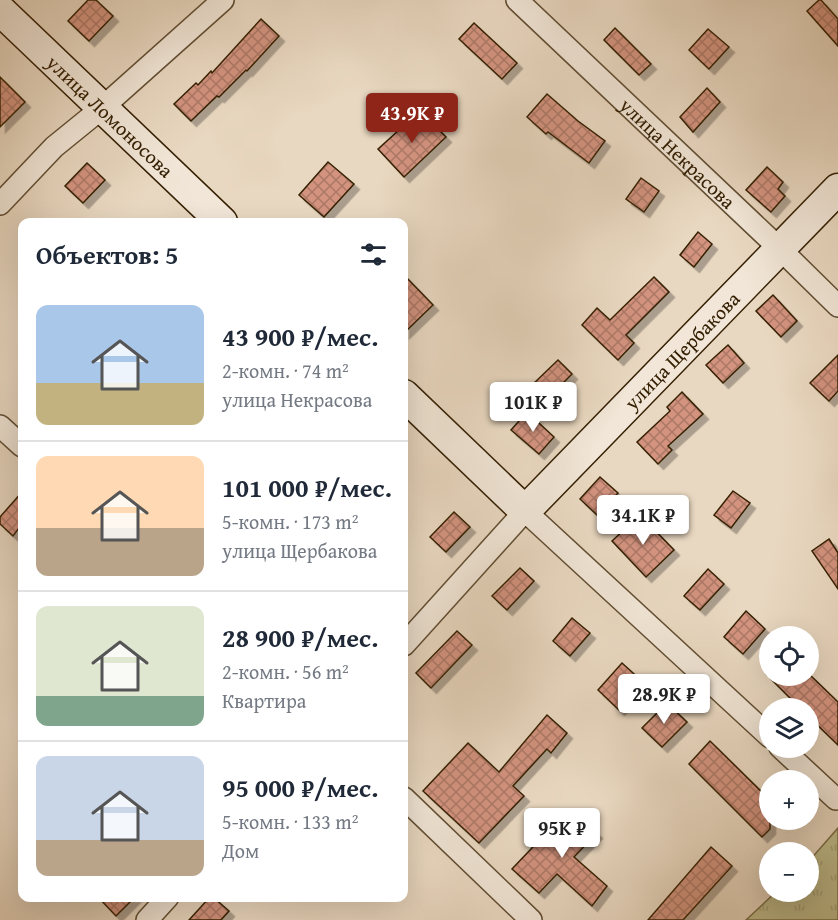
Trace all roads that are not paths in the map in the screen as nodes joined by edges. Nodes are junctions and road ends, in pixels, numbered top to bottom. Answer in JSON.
{"nodes":[{"id":1,"x":223,"y":0,"type":"edge"},
{"id":2,"x":517,"y":0,"type":"edge"},
{"id":3,"x":0,"y":10,"type":"edge"},
{"id":4,"x":102,"y":108,"type":"junction"},
{"id":5,"x":838,"y":189,"type":"edge"},
{"id":6,"x":0,"y":204,"type":"edge"},
{"id":7,"x":218,"y":218,"type":"edge"},
{"id":8,"x":780,"y":249,"type":"junction"},
{"id":9,"x":838,"y":306,"type":"edge"},
{"id":10,"x":408,"y":399,"type":"edge"},
{"id":11,"x":0,"y":426,"type":"edge"},
{"id":12,"x":18,"y":442,"type":"edge"},
{"id":13,"x":525,"y":511,"type":"junction"},
{"id":14,"x":408,"y":641,"type":"edge"},
{"id":15,"x":759,"y":727,"type":"edge"},
{"id":16,"x":792,"y":758,"type":"edge"},
{"id":17,"x":836,"y":799,"type":"dead end"},
{"id":18,"x":408,"y":802,"type":"edge"},
{"id":19,"x":163,"y":902,"type":"edge"},
{"id":20,"x":147,"y":920,"type":"edge"},
{"id":21,"x":531,"y":920,"type":"edge"}],
"edges":[{"from":1,"to":4,"type":"street"},
{"from":2,"to":8,"type":"street","name":"улица Некрасова"},
{"from":3,"to":4,"type":"street","name":"улица Ломоносова"},
{"from":4,"to":6,"type":"street"},
{"from":4,"to":7,"type":"street","name":"улица Ломоносова"},
{"from":5,"to":8,"type":"street","name":"улица Щербакова"},
{"from":8,"to":9,"type":"street","name":"улица Некрасова"},
{"from":8,"to":13,"type":"street","name":"улица Щербакова"},
{"from":10,"to":13,"type":"street"},
{"from":11,"to":12,"type":"street"},
{"from":13,"to":14,"type":"street","name":"улица Щербакова"},
{"from":13,"to":15,"type":"street"},
{"from":16,"to":17,"type":"street"},
{"from":18,"to":21,"type":"street"},
{"from":19,"to":20,"type":"street"}]}
